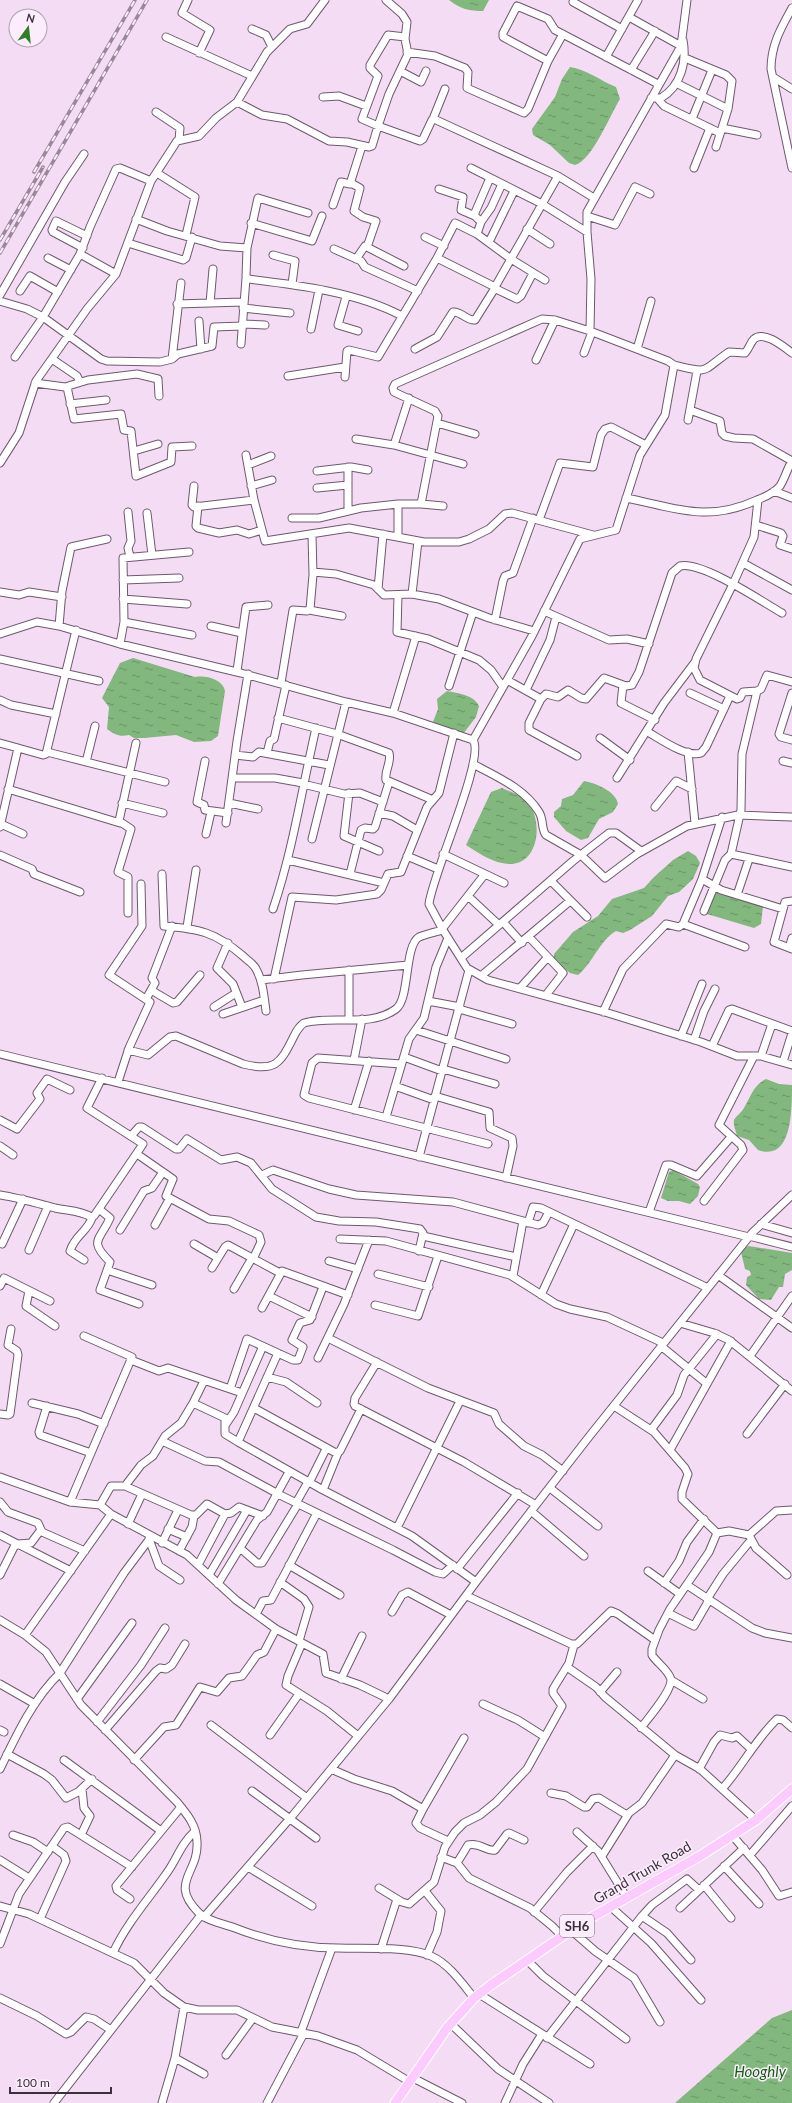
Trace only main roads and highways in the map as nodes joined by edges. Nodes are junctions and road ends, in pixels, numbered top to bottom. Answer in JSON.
{"nodes":[{"id":1,"x":792,"y":1789,"type":"edge"},
{"id":2,"x":395,"y":2103,"type":"edge"}],
"edges":[{"from":1,"to":2,"type":"main road","name":"Grand Trunk Road","number":"SH6"}]}
